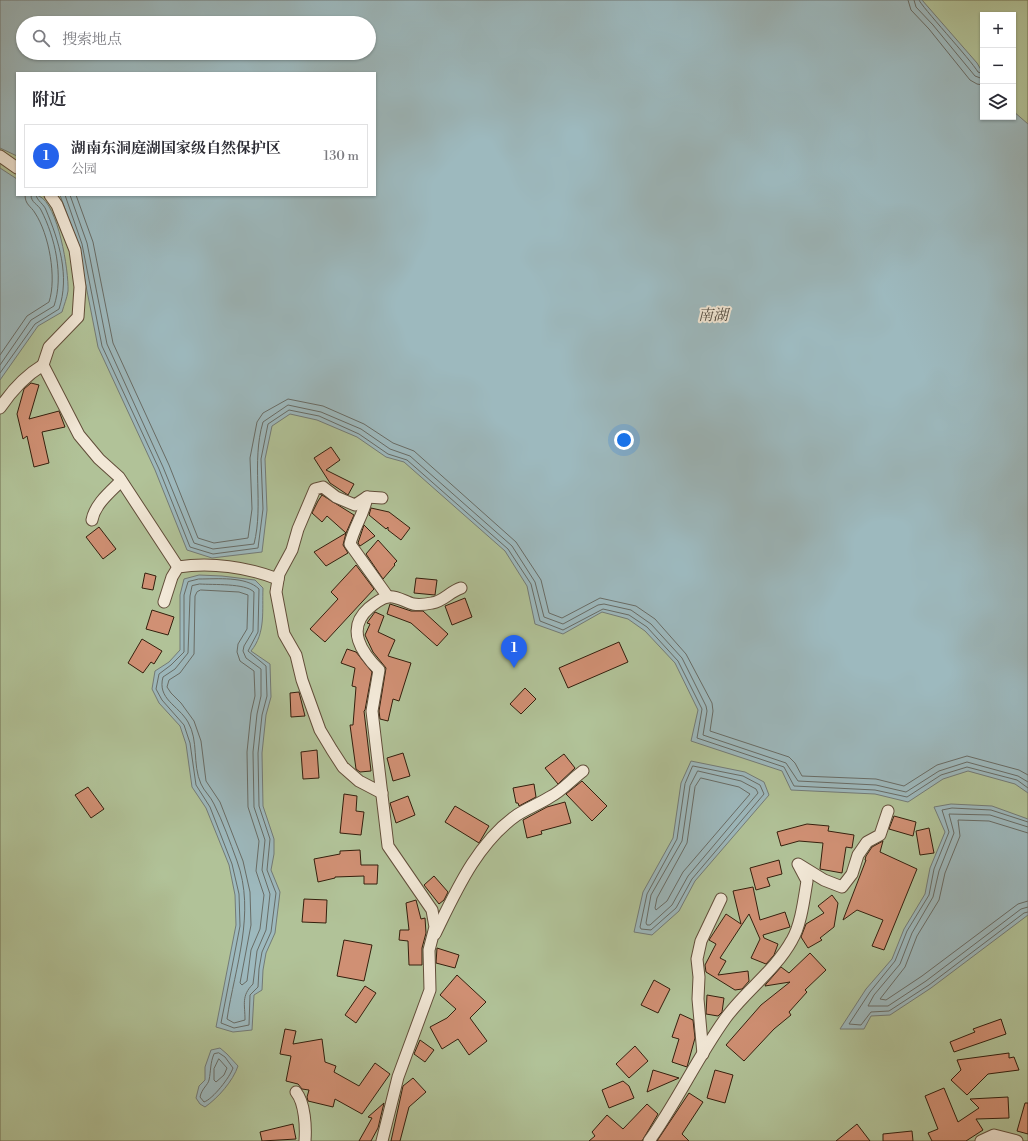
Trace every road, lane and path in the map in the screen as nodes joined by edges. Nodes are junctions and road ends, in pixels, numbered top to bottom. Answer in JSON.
{"nodes":[{"id":1,"x":0,"y":156,"type":"edge"},
{"id":2,"x":16,"y":167,"type":"edge"},
{"id":3,"x":51,"y":196,"type":"edge"},
{"id":4,"x":43,"y":365,"type":"junction"},
{"id":5,"x":0,"y":408,"type":"edge"},
{"id":6,"x":122,"y":481,"type":"junction"},
{"id":7,"x":367,"y":497,"type":"junction"},
{"id":8,"x":382,"y":498,"type":"dead end"},
{"id":9,"x":92,"y":520,"type":"dead end"},
{"id":10,"x":178,"y":567,"type":"junction"},
{"id":11,"x":278,"y":579,"type":"junction"},
{"id":12,"x":461,"y":588,"type":"dead end"},
{"id":13,"x":388,"y":597,"type":"junction"},
{"id":14,"x":164,"y":602,"type":"dead end"},
{"id":15,"x":583,"y":771,"type":"dead end"},
{"id":16,"x":382,"y":793,"type":"junction"},
{"id":17,"x":888,"y":811,"type":"dead end"},
{"id":18,"x":721,"y":899,"type":"dead end"},
{"id":19,"x":432,"y":940,"type":"junction"},
{"id":20,"x":703,"y":1054,"type":"junction"},
{"id":21,"x":296,"y":1092,"type":"dead end"},
{"id":22,"x":305,"y":1141,"type":"edge"},
{"id":23,"x":382,"y":1141,"type":"edge"},
{"id":24,"x":649,"y":1141,"type":"edge"},
{"id":25,"x":982,"y":1141,"type":"edge"},
{"id":26,"x":1017,"y":1141,"type":"edge"}],
"edges":[{"from":1,"to":2,"type":"street"},
{"from":3,"to":4,"type":"street"},
{"from":4,"to":5,"type":"street"},
{"from":4,"to":6,"type":"street"},
{"from":6,"to":9,"type":"street"},
{"from":6,"to":10,"type":"street"},
{"from":7,"to":8,"type":"street"},
{"from":7,"to":11,"type":"street"},
{"from":7,"to":13,"type":"street"},
{"from":10,"to":11,"type":"street"},
{"from":10,"to":14,"type":"street"},
{"from":11,"to":16,"type":"street"},
{"from":12,"to":13,"type":"street"},
{"from":13,"to":16,"type":"street"},
{"from":15,"to":19,"type":"street"},
{"from":16,"to":19,"type":"street"},
{"from":17,"to":20,"type":"street"},
{"from":18,"to":20,"type":"street"},
{"from":19,"to":23,"type":"street"},
{"from":20,"to":24,"type":"street"},
{"from":21,"to":22,"type":"street"},
{"from":25,"to":26,"type":"street"}]}
